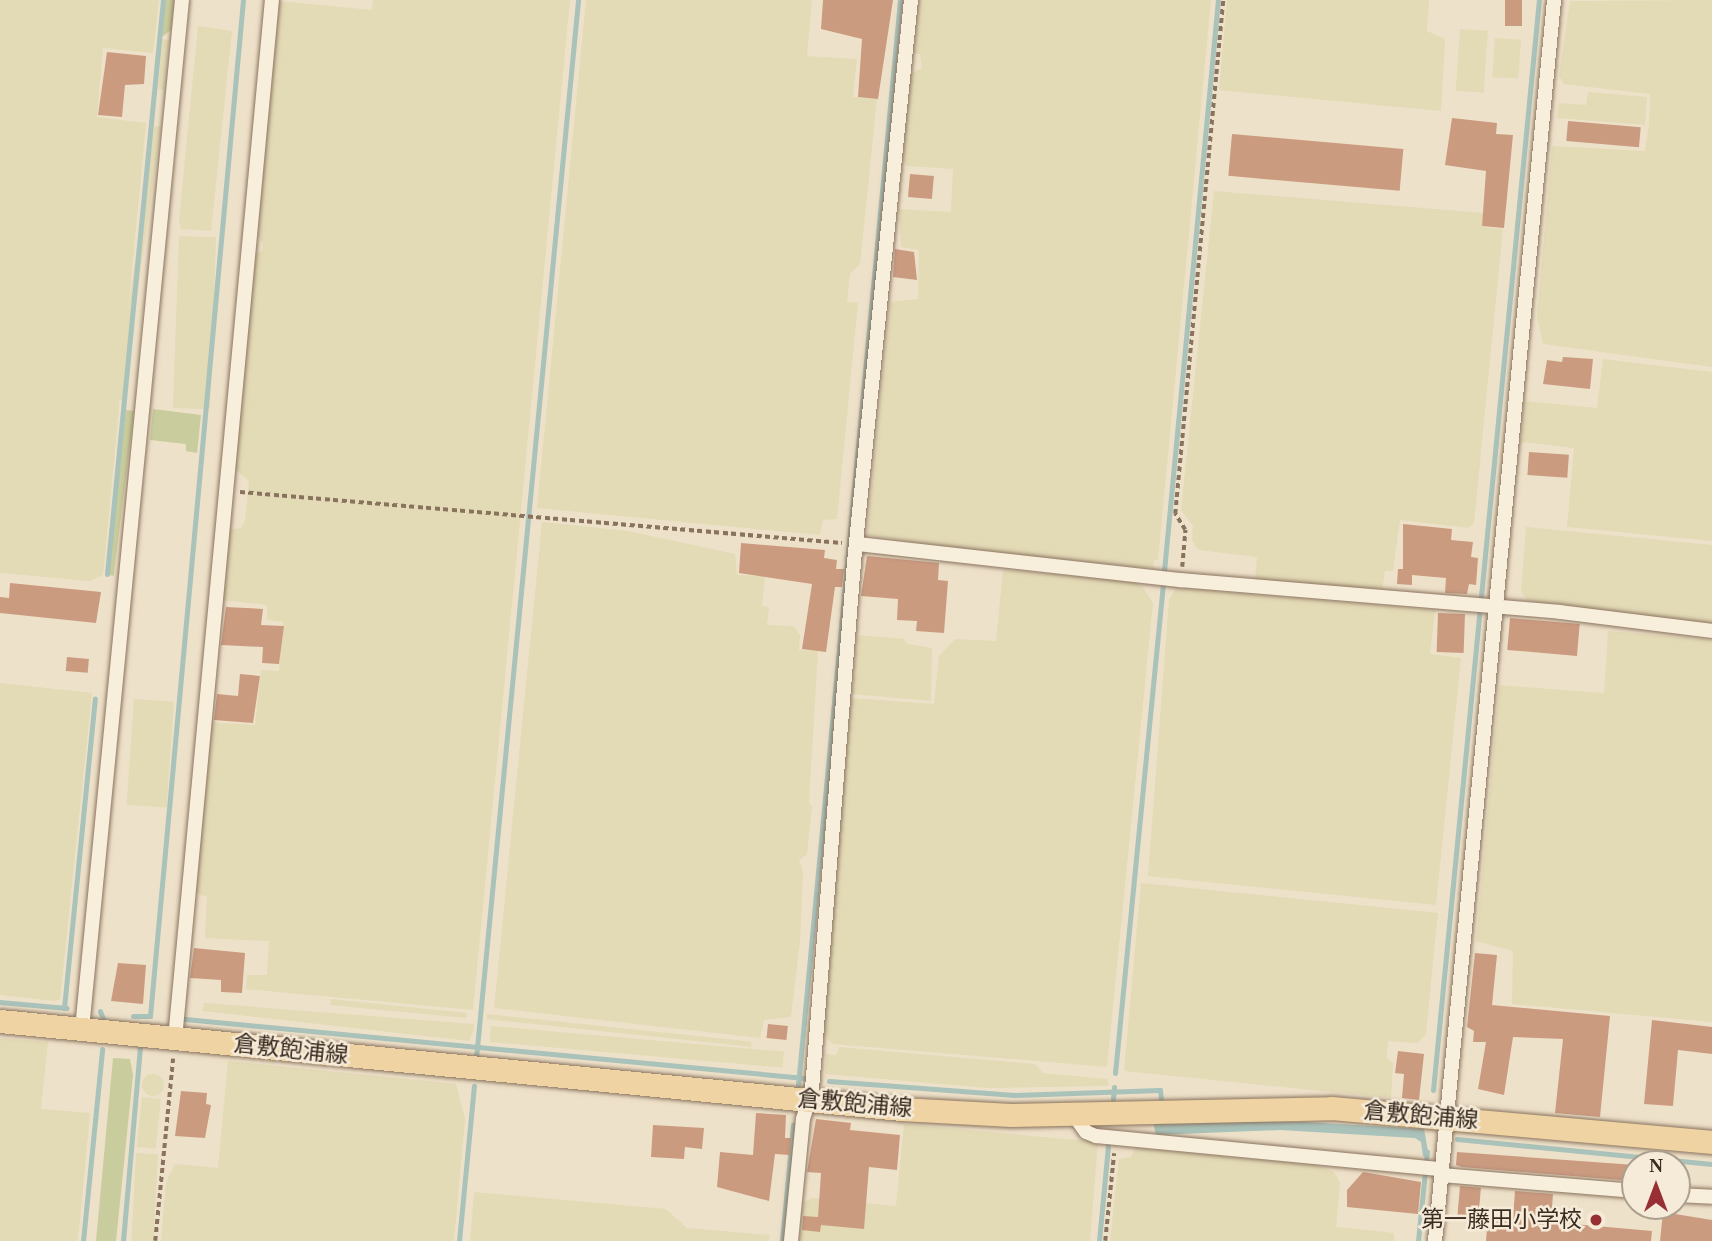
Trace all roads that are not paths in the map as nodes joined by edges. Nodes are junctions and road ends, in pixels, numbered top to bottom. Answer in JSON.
{"nodes":[{"id":1,"x":182,"y":0,"type":"edge"},
{"id":2,"x":272,"y":0,"type":"edge"},
{"id":3,"x":911,"y":0,"type":"edge"},
{"id":4,"x":1554,"y":0,"type":"edge"},
{"id":5,"x":851,"y":544,"type":"junction"},
{"id":6,"x":1485,"y":606,"type":"junction"},
{"id":7,"x":1712,"y":631,"type":"edge"},
{"id":8,"x":0,"y":1021,"type":"edge"},
{"id":9,"x":82,"y":1030,"type":"junction"},
{"id":10,"x":175,"y":1039,"type":"junction"},
{"id":11,"x":808,"y":1100,"type":"junction"},
{"id":12,"x":1073,"y":1114,"type":"junction"},
{"id":13,"x":1446,"y":1117,"type":"junction"},
{"id":14,"x":1712,"y":1142,"type":"edge"},
{"id":15,"x":1433,"y":1169,"type":"junction"},
{"id":16,"x":1621,"y":1189,"type":"edge"},
{"id":17,"x":1691,"y":1196,"type":"edge"},
{"id":18,"x":1712,"y":1198,"type":"edge"},
{"id":19,"x":791,"y":1241,"type":"edge"},
{"id":20,"x":1435,"y":1241,"type":"edge"}],
"edges":[{"from":1,"to":9,"type":"street"},
{"from":2,"to":10,"type":"street"},
{"from":3,"to":5,"type":"street"},
{"from":4,"to":6,"type":"street"},
{"from":5,"to":6,"type":"street"},
{"from":5,"to":11,"type":"street"},
{"from":6,"to":7,"type":"street"},
{"from":6,"to":13,"type":"street"},
{"from":8,"to":9,"type":"main road","name":"倉敷飽浦線"},
{"from":9,"to":10,"type":"main road","name":"倉敷飽浦線"},
{"from":10,"to":11,"type":"main road","name":"倉敷飽浦線"},
{"from":11,"to":12,"type":"main road","name":"倉敷飽浦線"},
{"from":11,"to":19,"type":"street"},
{"from":12,"to":13,"type":"main road","name":"倉敷飽浦線"},
{"from":12,"to":15,"type":"street"},
{"from":13,"to":14,"type":"main road","name":"倉敷飽浦線"},
{"from":13,"to":15,"type":"street"},
{"from":15,"to":16,"type":"street"},
{"from":15,"to":20,"type":"street"},
{"from":17,"to":18,"type":"street"}]}
